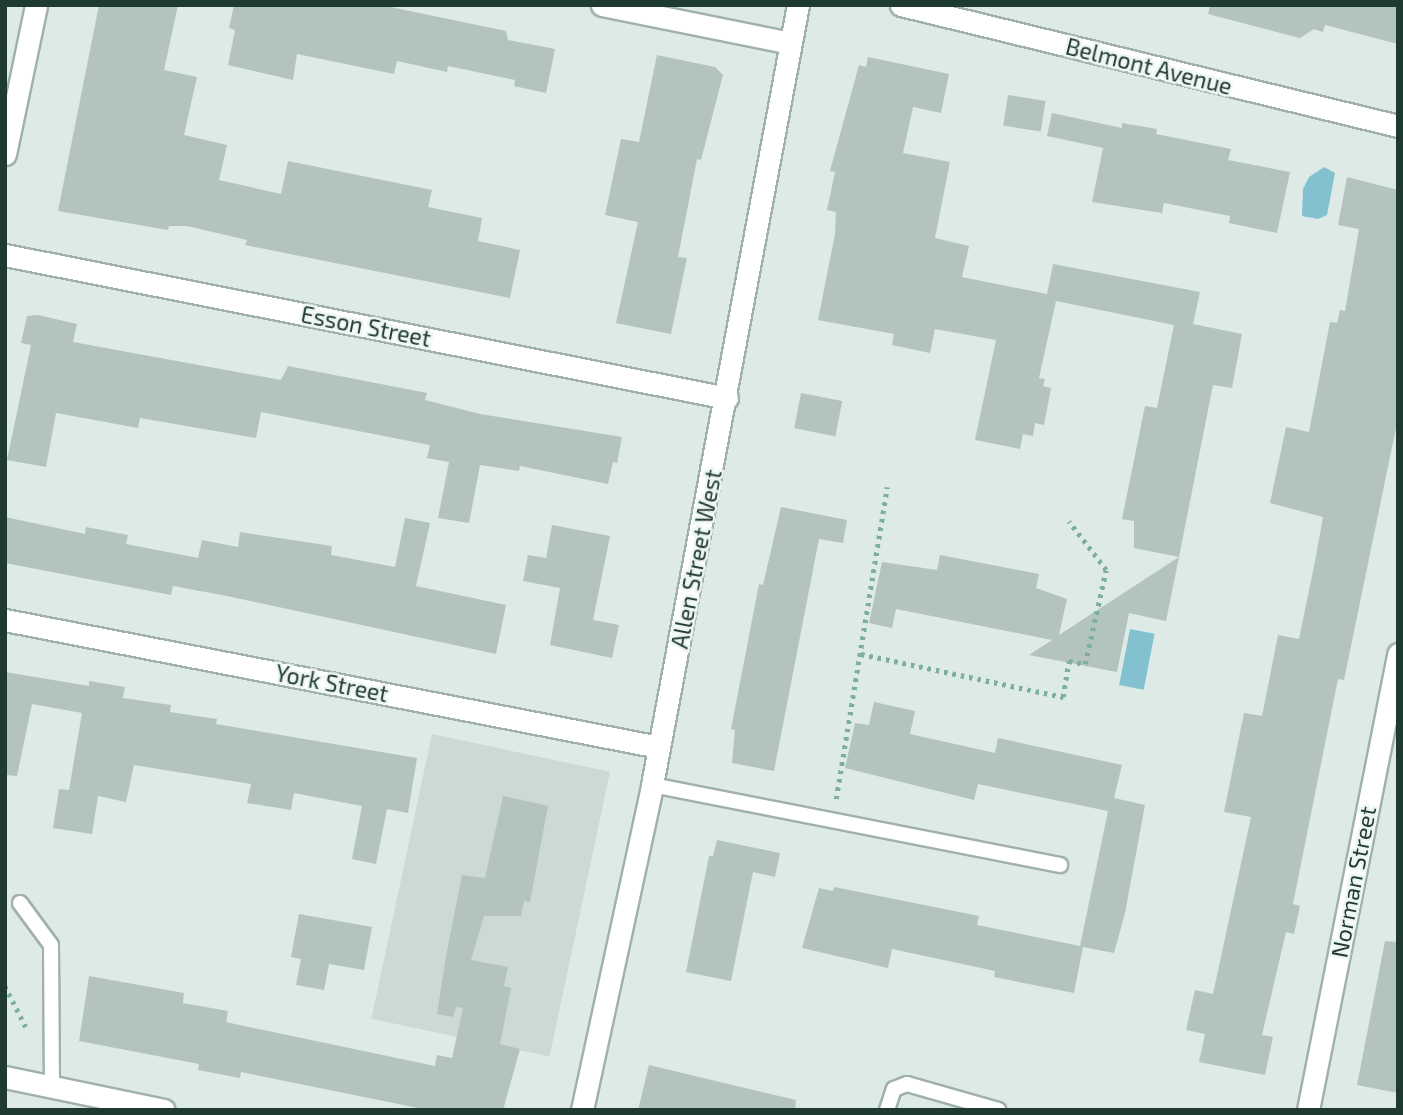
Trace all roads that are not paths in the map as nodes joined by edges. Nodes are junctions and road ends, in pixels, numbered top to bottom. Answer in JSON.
{"nodes":[{"id":1,"x":36,"y":5,"type":"edge"},
{"id":2,"x":602,"y":5,"type":"edge"},
{"id":3,"x":798,"y":5,"type":"edge"},
{"id":4,"x":901,"y":5,"type":"edge"},
{"id":5,"x":790,"y":43,"type":"junction"},
{"id":6,"x":1398,"y":126,"type":"edge"},
{"id":7,"x":5,"y":154,"type":"edge"},
{"id":8,"x":5,"y":256,"type":"edge"},
{"id":9,"x":727,"y":398,"type":"junction"},
{"id":10,"x":5,"y":620,"type":"edge"},
{"id":11,"x":1398,"y":654,"type":"edge"},
{"id":12,"x":659,"y":747,"type":"junction"},
{"id":13,"x":652,"y":785,"type":"junction"},
{"id":14,"x":1060,"y":865,"type":"dead end"},
{"id":15,"x":20,"y":903,"type":"dead end"},
{"id":16,"x":5,"y":1077,"type":"edge"},
{"id":17,"x":52,"y":1087,"type":"junction"},
{"id":18,"x":950,"y":1103,"type":"edge"},
{"id":19,"x":164,"y":1110,"type":"edge"},
{"id":20,"x":582,"y":1110,"type":"edge"},
{"id":21,"x":887,"y":1110,"type":"edge"},
{"id":22,"x":998,"y":1110,"type":"edge"},
{"id":23,"x":1308,"y":1110,"type":"edge"}],
"edges":[{"from":1,"to":7,"type":"street"},
{"from":2,"to":5,"type":"street"},
{"from":3,"to":5,"type":"street","name":"Allen Street West"},
{"from":4,"to":6,"type":"street","name":"Belmont Avenue"},
{"from":5,"to":9,"type":"street","name":"Allen Street West"},
{"from":8,"to":9,"type":"street","name":"Esson Street"},
{"from":9,"to":12,"type":"street","name":"Allen Street West"},
{"from":10,"to":12,"type":"street","name":"York Street"},
{"from":11,"to":23,"type":"street","name":"Norman Street"},
{"from":12,"to":13,"type":"street","name":"Allen Street West"},
{"from":13,"to":14,"type":"lane"},
{"from":13,"to":20,"type":"street","name":"Allen Street West"},
{"from":15,"to":17,"type":"lane"},
{"from":16,"to":17,"type":"street"},
{"from":17,"to":19,"type":"street"},
{"from":18,"to":21,"type":"lane"},
{"from":18,"to":22,"type":"lane"}]}
